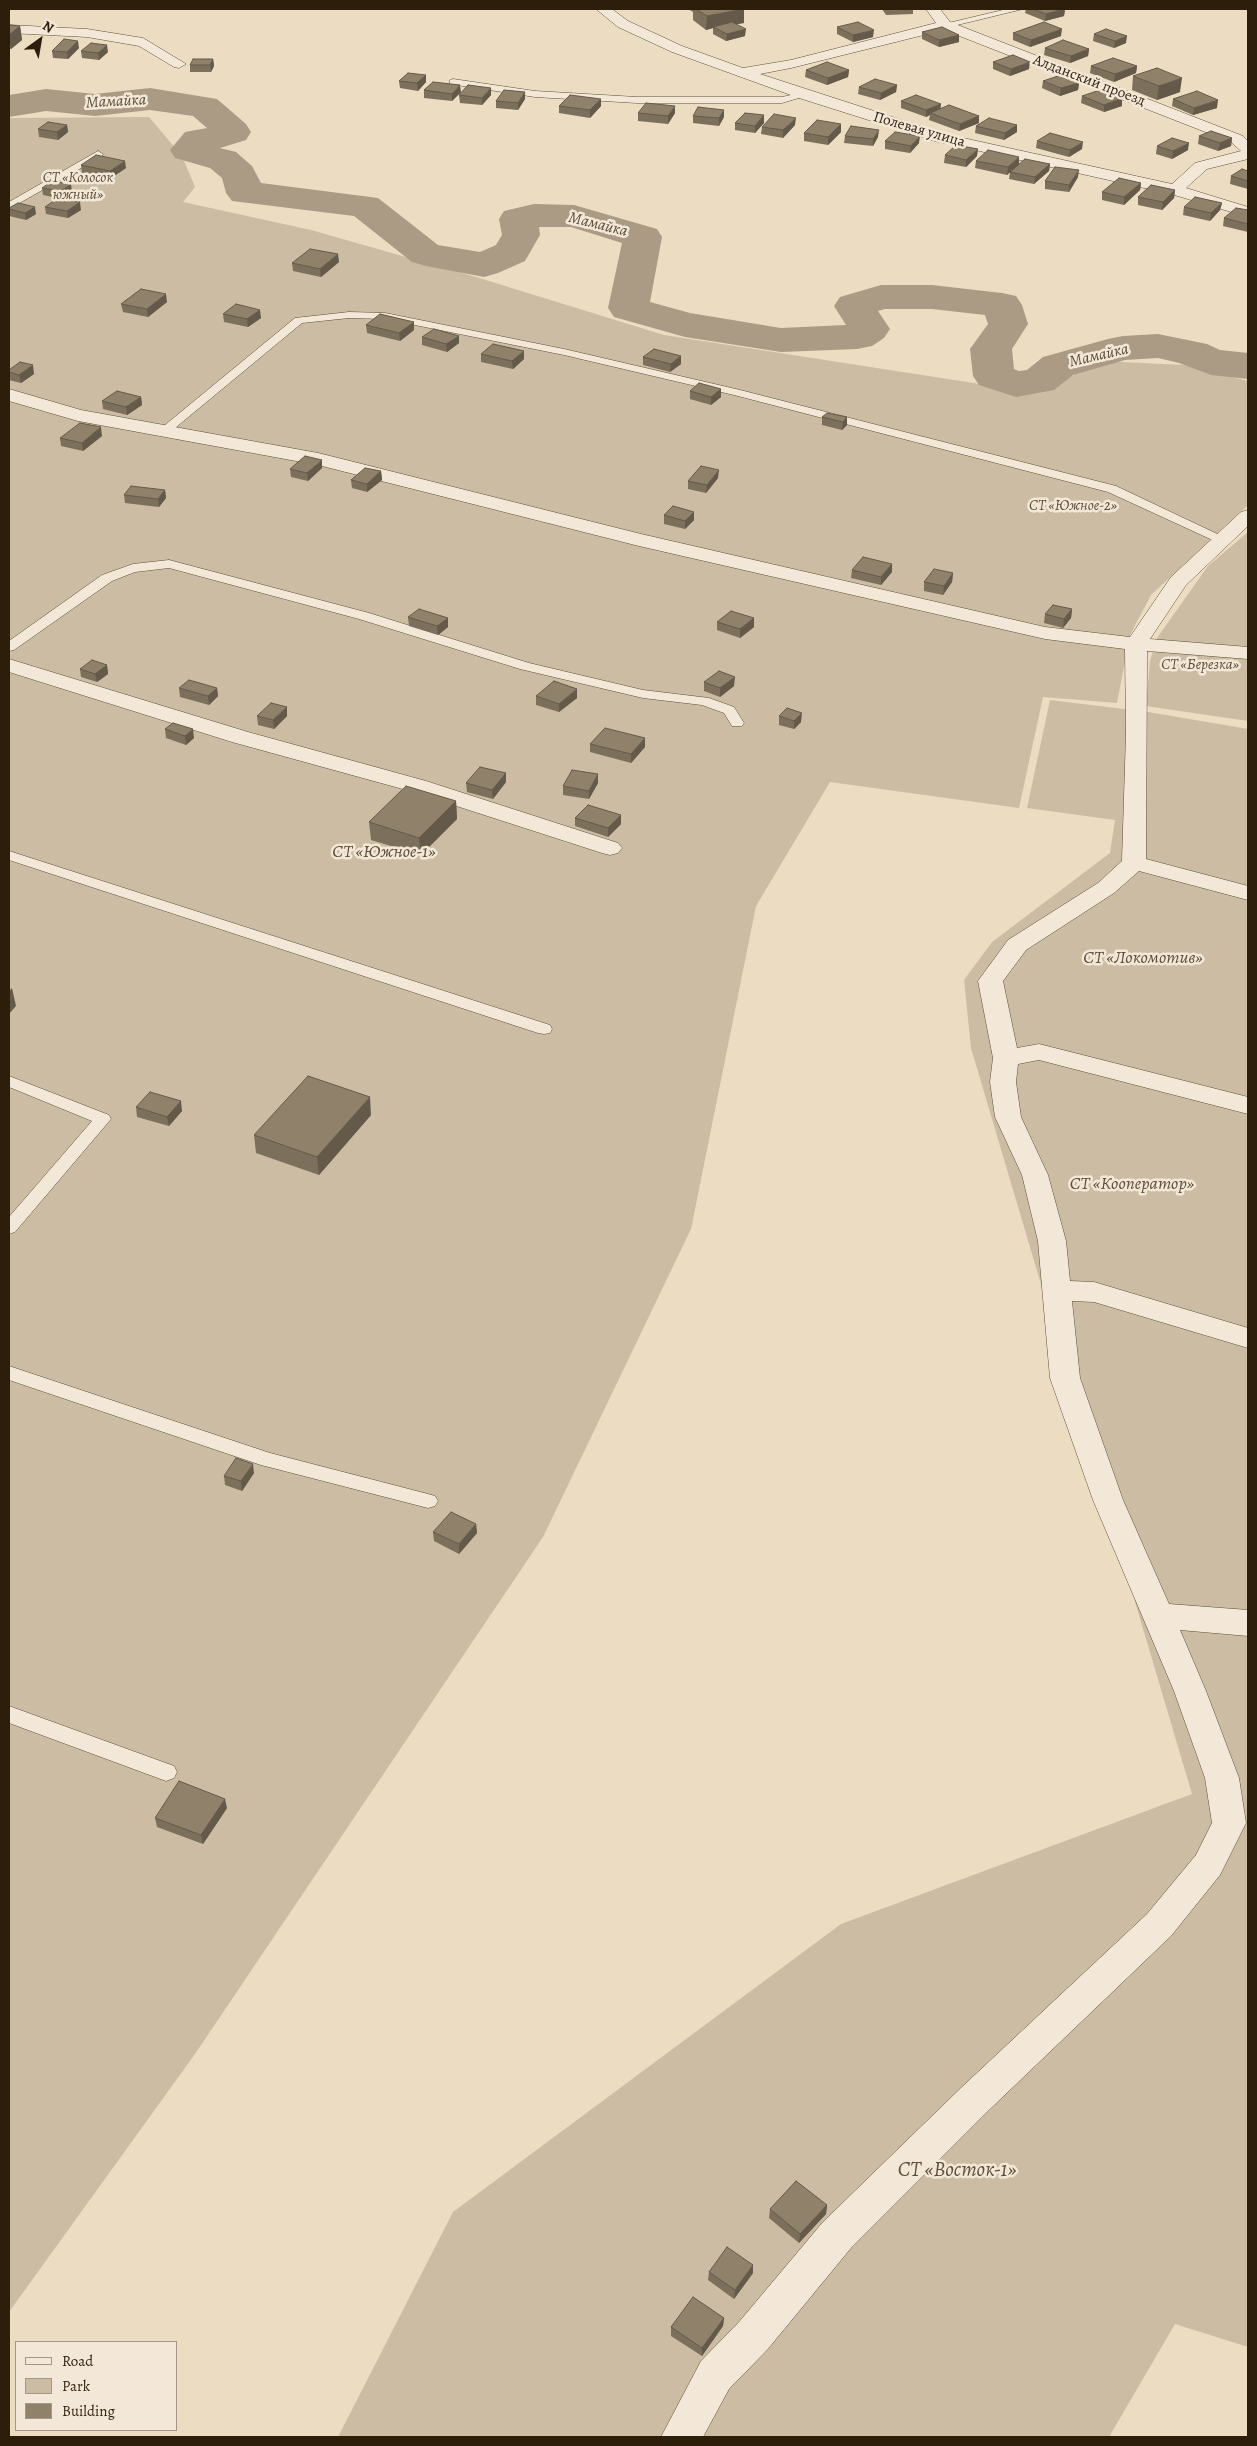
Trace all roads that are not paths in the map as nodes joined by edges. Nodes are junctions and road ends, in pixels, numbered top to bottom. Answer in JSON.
{"nodes":[{"id":1,"x":603,"y":9,"type":"edge"},
{"id":2,"x":933,"y":9,"type":"edge"},
{"id":3,"x":1018,"y":9,"type":"edge"},
{"id":4,"x":945,"y":25,"type":"junction"},
{"id":5,"x":9,"y":29,"type":"edge"},
{"id":6,"x":179,"y":64,"type":"dead end"},
{"id":7,"x":744,"y":72,"type":"junction"},
{"id":8,"x":453,"y":82,"type":"edge"},
{"id":9,"x":804,"y":95,"type":"junction"},
{"id":10,"x":1248,"y":149,"type":"edge"},
{"id":11,"x":98,"y":154,"type":"edge"},
{"id":12,"x":1248,"y":154,"type":"edge"},
{"id":13,"x":1175,"y":190,"type":"junction"},
{"id":14,"x":9,"y":206,"type":"edge"},
{"id":15,"x":1248,"y":212,"type":"edge"},
{"id":16,"x":9,"y":394,"type":"edge"},
{"id":17,"x":165,"y":430,"type":"junction"},
{"id":18,"x":1248,"y":516,"type":"edge"},
{"id":19,"x":1224,"y":540,"type":"junction"},
{"id":20,"x":1136,"y":644,"type":"junction"},
{"id":21,"x":9,"y":647,"type":"edge"},
{"id":22,"x":1248,"y":653,"type":"edge"},
{"id":23,"x":9,"y":665,"type":"edge"},
{"id":24,"x":737,"y":723,"type":"dead end"},
{"id":25,"x":610,"y":848,"type":"dead end"},
{"id":26,"x":9,"y":855,"type":"edge"},
{"id":27,"x":1134,"y":863,"type":"junction"},
{"id":28,"x":1248,"y":893,"type":"edge"},
{"id":29,"x":544,"y":1028,"type":"dead end"},
{"id":30,"x":1006,"y":1058,"type":"junction"},
{"id":31,"x":9,"y":1081,"type":"edge"},
{"id":32,"x":1248,"y":1105,"type":"edge"},
{"id":33,"x":9,"y":1228,"type":"edge"},
{"id":34,"x":1056,"y":1290,"type":"junction"},
{"id":35,"x":1248,"y":1338,"type":"edge"},
{"id":36,"x":9,"y":1373,"type":"edge"},
{"id":37,"x":428,"y":1501,"type":"dead end"},
{"id":38,"x":1158,"y":1616,"type":"junction"},
{"id":39,"x":1248,"y":1623,"type":"edge"},
{"id":40,"x":9,"y":1714,"type":"edge"},
{"id":41,"x":166,"y":1772,"type":"dead end"},
{"id":42,"x":1239,"y":1827,"type":"edge"},
{"id":43,"x":681,"y":2437,"type":"edge"}],
"edges":[{"from":1,"to":7,"type":"street","name":"Полевая улица"},
{"from":2,"to":4,"type":"street"},
{"from":3,"to":4,"type":"lane"},
{"from":4,"to":7,"type":"street"},
{"from":4,"to":10,"type":"street","name":"Алданский проезд"},
{"from":5,"to":6,"type":"street"},
{"from":7,"to":9,"type":"street","name":"Полевая улица"},
{"from":8,"to":9,"type":"lane"},
{"from":9,"to":13,"type":"street","name":"Полевая улица"},
{"from":11,"to":14,"type":"lane"},
{"from":12,"to":13,"type":"street"},
{"from":13,"to":15,"type":"street","name":"Полевая улица"},
{"from":16,"to":17,"type":"street"},
{"from":17,"to":19,"type":"lane"},
{"from":17,"to":20,"type":"street"},
{"from":18,"to":19,"type":"street"},
{"from":19,"to":20,"type":"street"},
{"from":20,"to":22,"type":"street"},
{"from":20,"to":27,"type":"street"},
{"from":21,"to":24,"type":"lane"},
{"from":23,"to":25,"type":"street"},
{"from":26,"to":29,"type":"lane"},
{"from":27,"to":28,"type":"street"},
{"from":27,"to":30,"type":"street"},
{"from":30,"to":32,"type":"street"},
{"from":30,"to":34,"type":"street"},
{"from":31,"to":33,"type":"lane"},
{"from":34,"to":35,"type":"street"},
{"from":34,"to":38,"type":"street"},
{"from":36,"to":37,"type":"lane"},
{"from":38,"to":39,"type":"street"},
{"from":38,"to":42,"type":"street"},
{"from":40,"to":41,"type":"lane"},
{"from":42,"to":43,"type":"street"}]}
